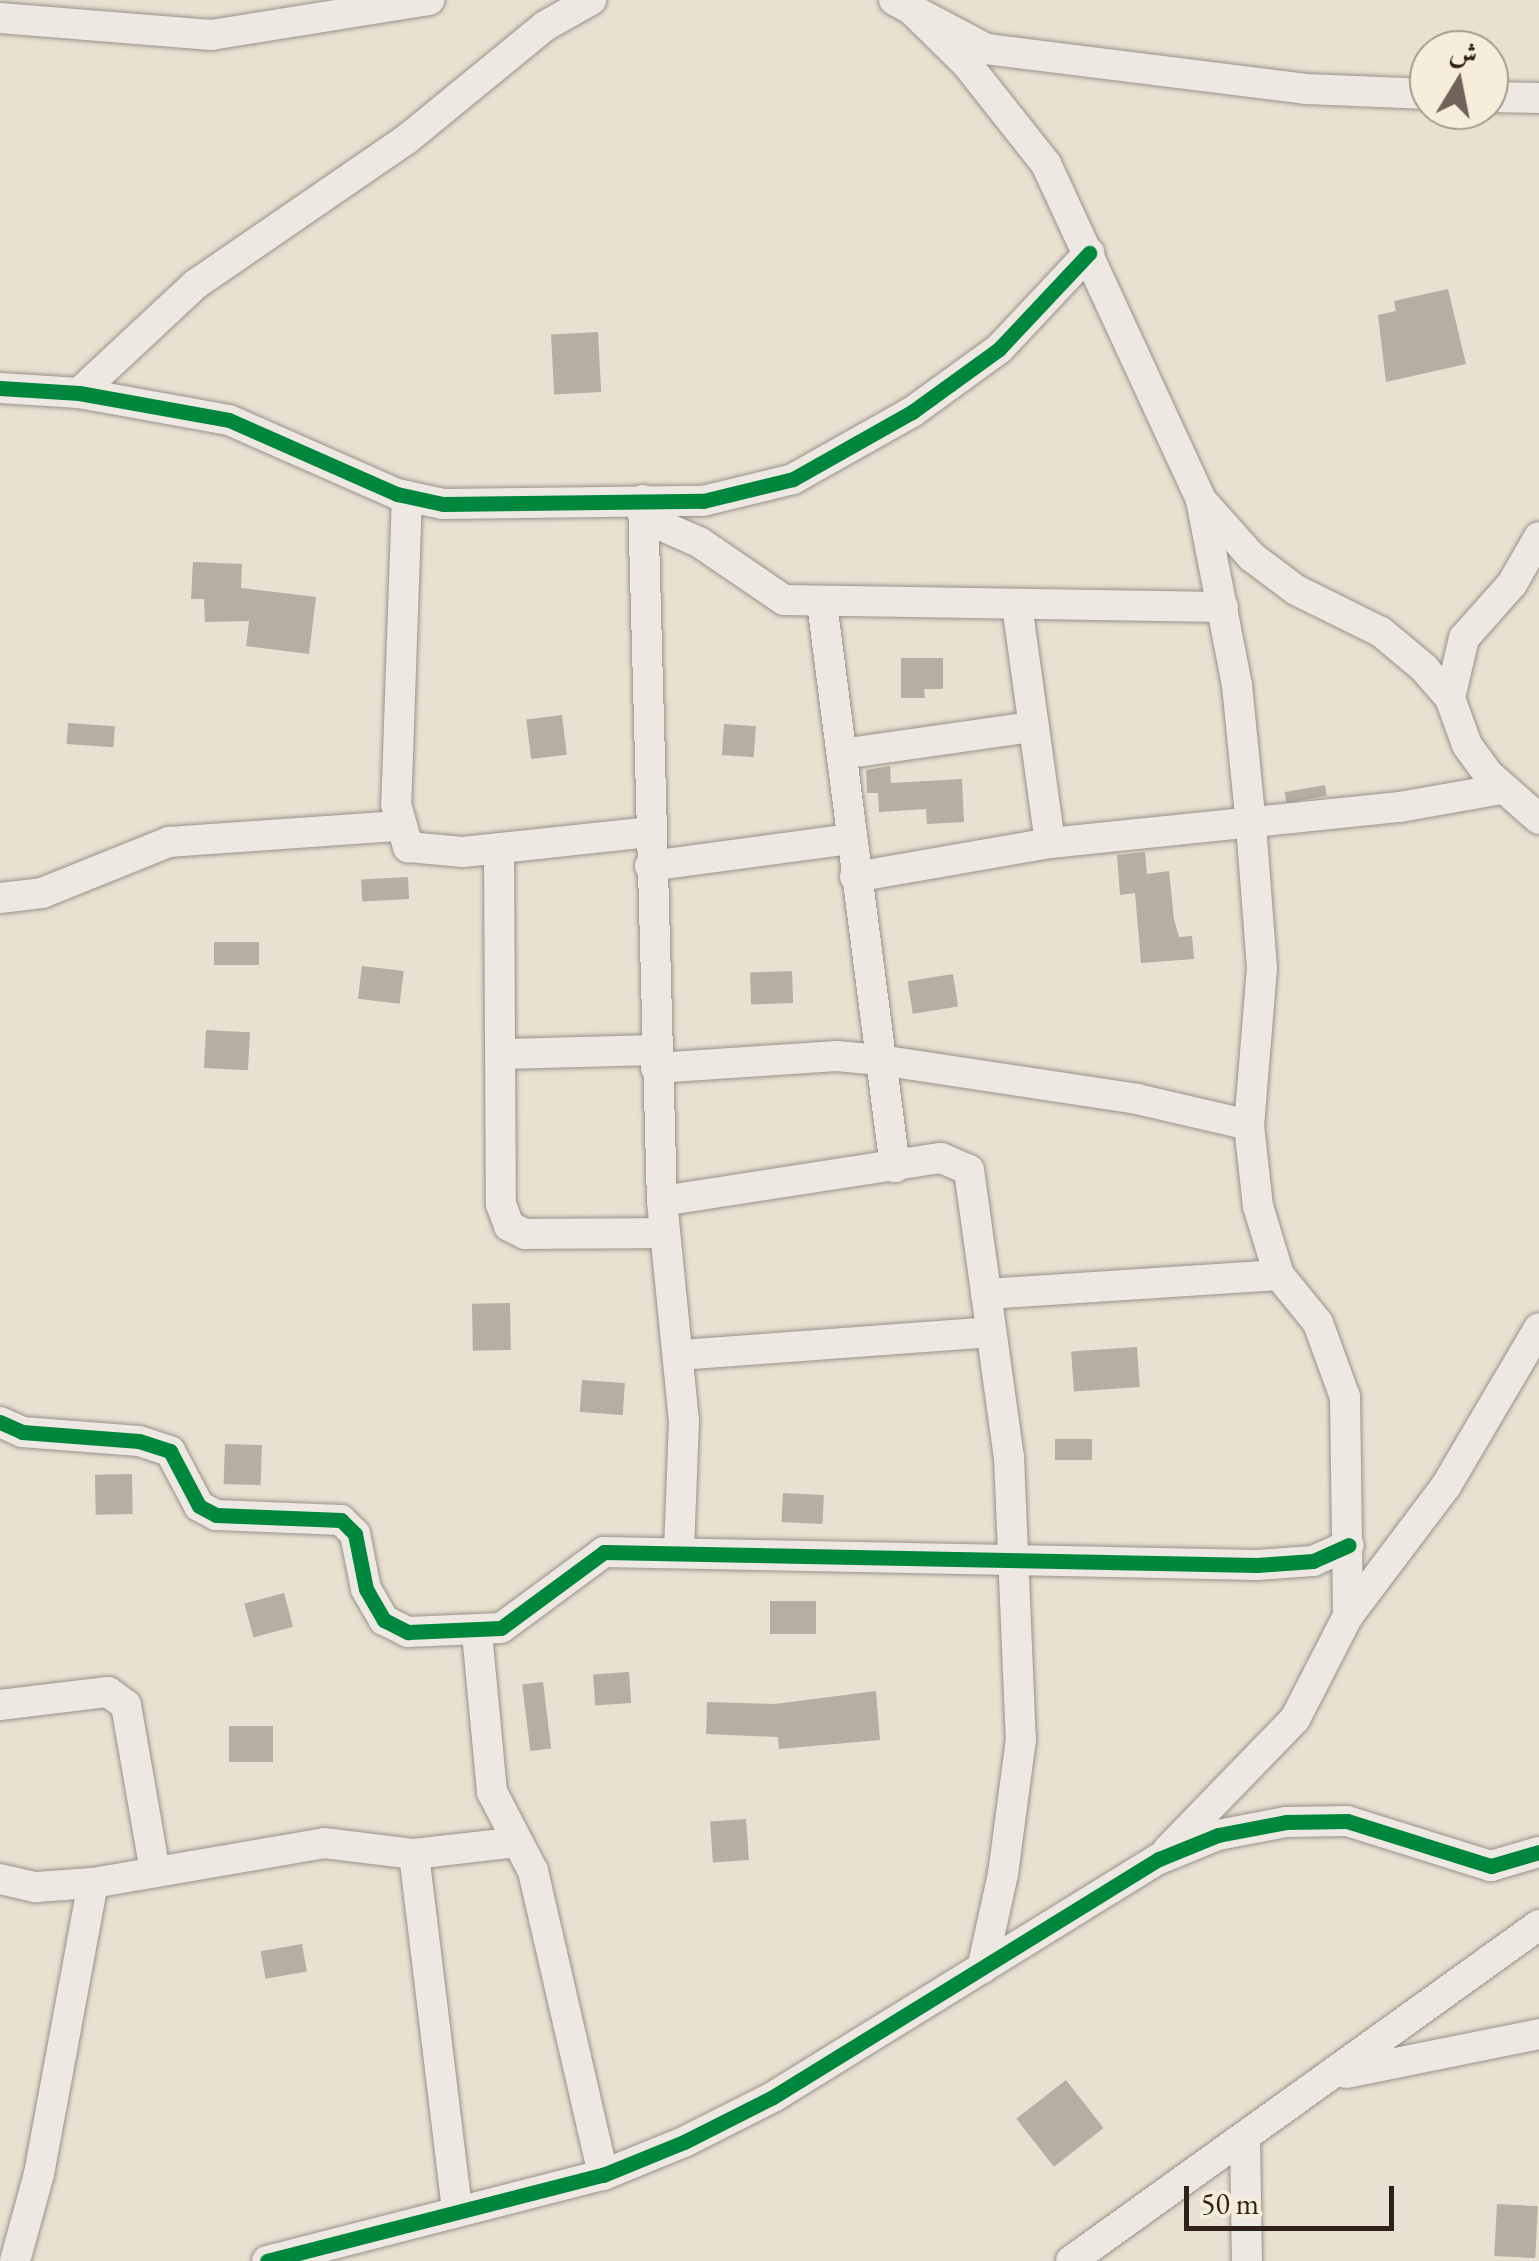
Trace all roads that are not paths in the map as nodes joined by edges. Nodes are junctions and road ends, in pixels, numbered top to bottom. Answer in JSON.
{"nodes":[{"id":1,"x":430,"y":0,"type":"edge"},
{"id":2,"x":591,"y":0,"type":"edge"},
{"id":3,"x":904,"y":6,"type":"edge"},
{"id":4,"x":0,"y":18,"type":"edge"},
{"id":5,"x":1409,"y":93,"type":"edge"},
{"id":6,"x":1509,"y":97,"type":"edge"},
{"id":7,"x":1539,"y":98,"type":"edge"},
{"id":8,"x":1090,"y":254,"type":"junction"},
{"id":9,"x":0,"y":388,"type":"edge"},
{"id":10,"x":80,"y":394,"type":"junction"},
{"id":11,"x":408,"y":496,"type":"junction"},
{"id":12,"x":1201,"y":500,"type":"junction"},
{"id":13,"x":644,"y":509,"type":"junction"},
{"id":14,"x":1539,"y":537,"type":"edge"},
{"id":15,"x":822,"y":604,"type":"junction"},
{"id":16,"x":1017,"y":606,"type":"junction"},
{"id":17,"x":1223,"y":608,"type":"junction"},
{"id":18,"x":1450,"y":698,"type":"junction"},
{"id":19,"x":1030,"y":727,"type":"junction"},
{"id":20,"x":842,"y":754,"type":"junction"},
{"id":21,"x":1501,"y":789,"type":"junction"},
{"id":22,"x":1539,"y":819,"type":"edge"},
{"id":23,"x":1251,"y":825,"type":"junction"},
{"id":24,"x":398,"y":826,"type":"junction"},
{"id":25,"x":649,"y":832,"type":"junction"},
{"id":26,"x":850,"y":839,"type":"junction"},
{"id":27,"x":1050,"y":843,"type":"junction"},
{"id":28,"x":499,"y":848,"type":"junction"},
{"id":29,"x":650,"y":866,"type":"junction"},
{"id":30,"x":855,"y":876,"type":"junction"},
{"id":31,"x":0,"y":898,"type":"edge"},
{"id":32,"x":504,"y":1054,"type":"junction"},
{"id":33,"x":656,"y":1059,"type":"junction"},
{"id":34,"x":880,"y":1060,"type":"junction"},
{"id":35,"x":1249,"y":1125,"type":"junction"},
{"id":36,"x":895,"y":1166,"type":"junction"},
{"id":37,"x":662,"y":1202,"type":"junction"},
{"id":38,"x":666,"y":1233,"type":"junction"},
{"id":39,"x":1280,"y":1275,"type":"junction"},
{"id":40,"x":986,"y":1294,"type":"junction"},
{"id":41,"x":1539,"y":1328,"type":"edge"},
{"id":42,"x":991,"y":1332,"type":"junction"},
{"id":43,"x":680,"y":1355,"type":"junction"},
{"id":44,"x":0,"y":1422,"type":"edge"},
{"id":45,"x":1349,"y":1545,"type":"junction"},
{"id":46,"x":679,"y":1550,"type":"junction"},
{"id":47,"x":1013,"y":1556,"type":"junction"},
{"id":48,"x":1348,"y":1616,"type":"junction"},
{"id":49,"x":477,"y":1633,"type":"junction"},
{"id":50,"x":0,"y":1705,"type":"edge"},
{"id":51,"x":517,"y":1842,"type":"junction"},
{"id":52,"x":1539,"y":1852,"type":"edge"},
{"id":53,"x":414,"y":1854,"type":"junction"},
{"id":54,"x":1159,"y":1859,"type":"junction"},
{"id":55,"x":155,"y":1872,"type":"junction"},
{"id":56,"x":0,"y":1878,"type":"edge"},
{"id":57,"x":93,"y":1883,"type":"junction"},
{"id":58,"x":1539,"y":1925,"type":"edge"},
{"id":59,"x":982,"y":1969,"type":"junction"},
{"id":60,"x":1539,"y":2034,"type":"edge"},
{"id":61,"x":1333,"y":2076,"type":"junction"},
{"id":62,"x":1245,"y":2138,"type":"junction"},
{"id":63,"x":603,"y":2175,"type":"junction"},
{"id":64,"x":458,"y":2211,"type":"junction"},
{"id":65,"x":15,"y":2261,"type":"edge"},
{"id":66,"x":267,"y":2261,"type":"edge"},
{"id":67,"x":1071,"y":2261,"type":"edge"},
{"id":68,"x":1247,"y":2261,"type":"edge"}],
"edges":[{"from":1,"to":4,"type":"street"},
{"from":2,"to":10,"type":"street"},
{"from":3,"to":5,"type":"street"},
{"from":3,"to":8,"type":"street"},
{"from":6,"to":7,"type":"street"},
{"from":8,"to":12,"type":"street"},
{"from":8,"to":13,"type":"street"},
{"from":9,"to":10,"type":"street"},
{"from":10,"to":11,"type":"street"},
{"from":11,"to":13,"type":"street"},
{"from":11,"to":24,"type":"street"},
{"from":12,"to":17,"type":"street"},
{"from":12,"to":18,"type":"street"},
{"from":13,"to":15,"type":"street"},
{"from":13,"to":25,"type":"street"},
{"from":14,"to":18,"type":"street"},
{"from":15,"to":16,"type":"street"},
{"from":15,"to":20,"type":"street"},
{"from":16,"to":17,"type":"street"},
{"from":16,"to":19,"type":"street"},
{"from":17,"to":23,"type":"street"},
{"from":18,"to":21,"type":"street"},
{"from":19,"to":20,"type":"street"},
{"from":19,"to":27,"type":"street"},
{"from":20,"to":26,"type":"street"},
{"from":21,"to":22,"type":"street"},
{"from":21,"to":23,"type":"street"},
{"from":23,"to":27,"type":"street"},
{"from":23,"to":35,"type":"street"},
{"from":24,"to":28,"type":"street"},
{"from":24,"to":31,"type":"street"},
{"from":25,"to":28,"type":"street"},
{"from":25,"to":29,"type":"street"},
{"from":26,"to":29,"type":"street"},
{"from":26,"to":30,"type":"street"},
{"from":27,"to":30,"type":"street"},
{"from":28,"to":32,"type":"street"},
{"from":29,"to":33,"type":"street"},
{"from":30,"to":34,"type":"street"},
{"from":32,"to":33,"type":"street"},
{"from":32,"to":38,"type":"street"},
{"from":33,"to":34,"type":"street"},
{"from":33,"to":37,"type":"street"},
{"from":34,"to":35,"type":"street"},
{"from":34,"to":36,"type":"street"},
{"from":35,"to":39,"type":"street"},
{"from":36,"to":37,"type":"street"},
{"from":36,"to":40,"type":"street"},
{"from":37,"to":38,"type":"street"},
{"from":38,"to":43,"type":"street"},
{"from":39,"to":40,"type":"street"},
{"from":39,"to":45,"type":"street"},
{"from":40,"to":42,"type":"street"},
{"from":41,"to":48,"type":"street"},
{"from":42,"to":43,"type":"street"},
{"from":42,"to":47,"type":"street"},
{"from":43,"to":46,"type":"street"},
{"from":44,"to":49,"type":"street"},
{"from":45,"to":47,"type":"street"},
{"from":45,"to":48,"type":"street"},
{"from":46,"to":47,"type":"street"},
{"from":46,"to":49,"type":"street"},
{"from":47,"to":59,"type":"street"},
{"from":48,"to":54,"type":"street"},
{"from":49,"to":51,"type":"street"},
{"from":50,"to":55,"type":"street"},
{"from":51,"to":53,"type":"street"},
{"from":51,"to":63,"type":"street"},
{"from":52,"to":54,"type":"street"},
{"from":53,"to":55,"type":"street"},
{"from":53,"to":64,"type":"street"},
{"from":54,"to":59,"type":"street"},
{"from":55,"to":57,"type":"street"},
{"from":56,"to":57,"type":"street"},
{"from":57,"to":65,"type":"street"},
{"from":58,"to":61,"type":"street"},
{"from":59,"to":63,"type":"street"},
{"from":60,"to":61,"type":"street"},
{"from":61,"to":62,"type":"street"},
{"from":62,"to":67,"type":"street"},
{"from":62,"to":68,"type":"street"},
{"from":63,"to":64,"type":"street"},
{"from":64,"to":66,"type":"street"}]}
